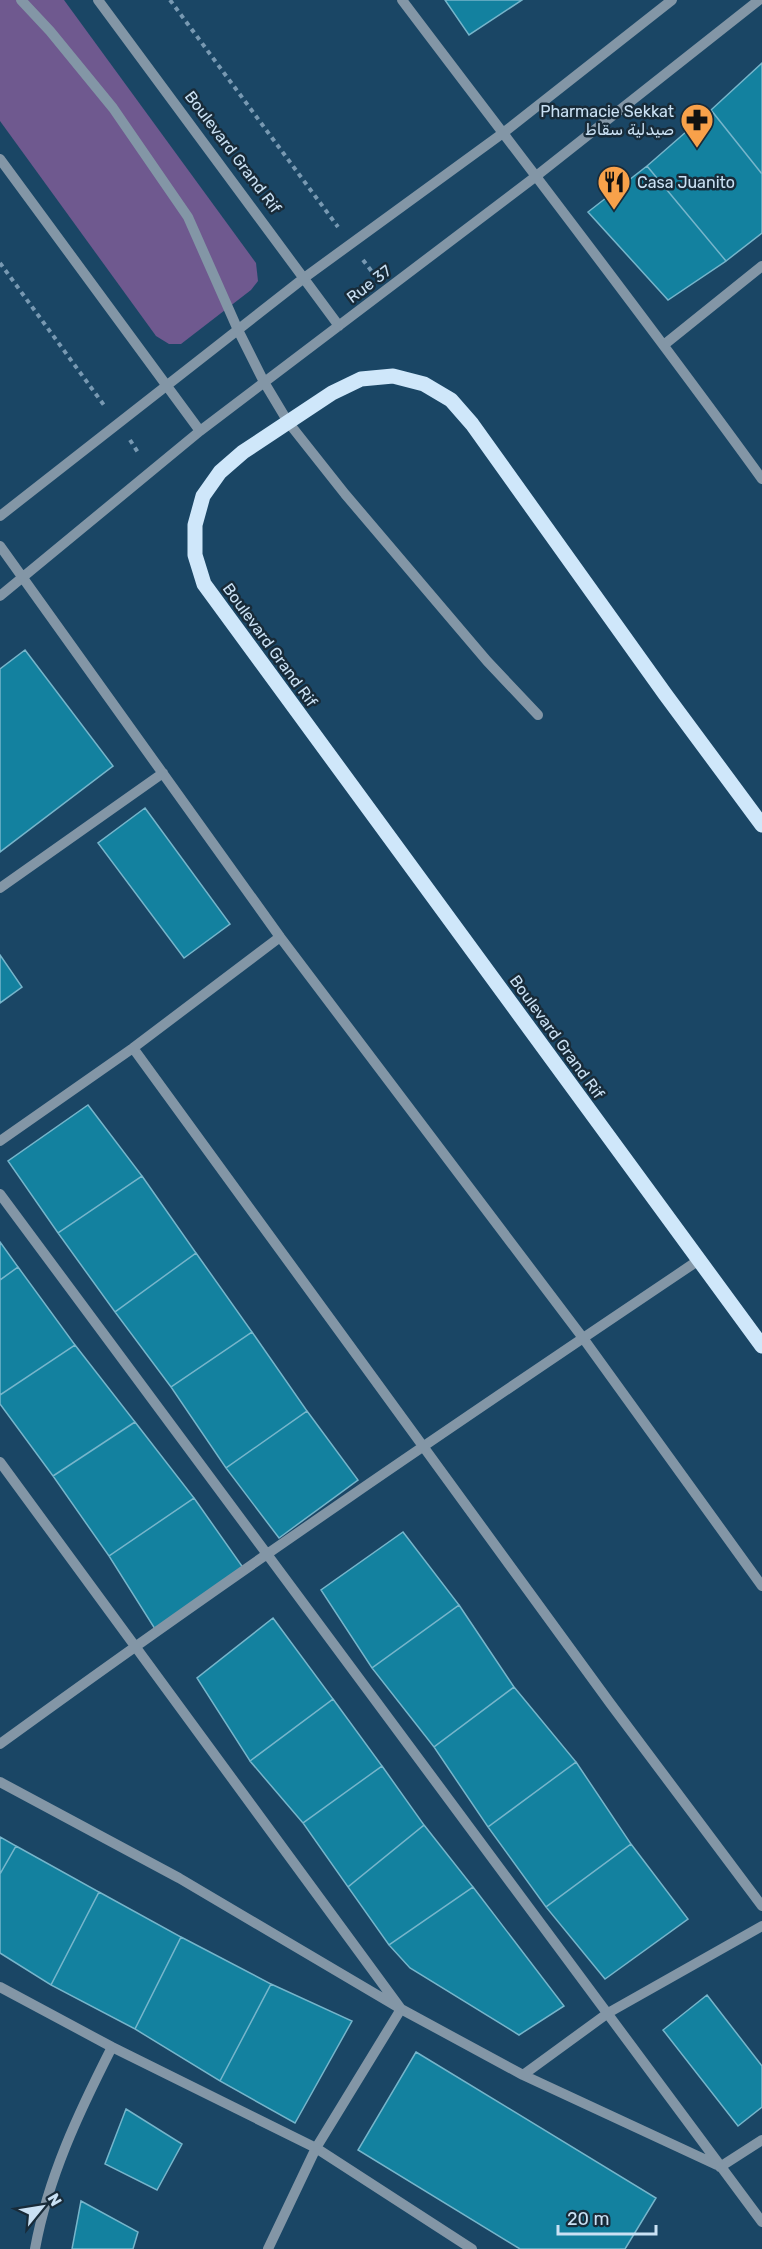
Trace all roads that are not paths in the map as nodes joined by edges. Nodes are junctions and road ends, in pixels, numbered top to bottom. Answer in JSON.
{"nodes":[{"id":1,"x":21,"y":0,"type":"edge"},
{"id":2,"x":98,"y":0,"type":"edge"},
{"id":3,"x":402,"y":0,"type":"edge"},
{"id":4,"x":672,"y":0,"type":"edge"},
{"id":5,"x":759,"y":0,"type":"edge"},
{"id":6,"x":503,"y":133,"type":"junction"},
{"id":7,"x":0,"y":159,"type":"edge"},
{"id":8,"x":535,"y":177,"type":"junction"},
{"id":9,"x":762,"y":266,"type":"edge"},
{"id":10,"x":304,"y":278,"type":"junction"},
{"id":11,"x":339,"y":326,"type":"junction"},
{"id":12,"x":238,"y":330,"type":"junction"},
{"id":13,"x":665,"y":344,"type":"junction"},
{"id":14,"x":264,"y":382,"type":"junction"},
{"id":15,"x":166,"y":385,"type":"junction"},
{"id":16,"x":288,"y":422,"type":"junction"},
{"id":17,"x":200,"y":431,"type":"junction"},
{"id":18,"x":762,"y":479,"type":"edge"},
{"id":19,"x":0,"y":516,"type":"edge"},
{"id":20,"x":0,"y":546,"type":"edge"},
{"id":21,"x":23,"y":579,"type":"junction"},
{"id":22,"x":0,"y":597,"type":"edge"},
{"id":23,"x":538,"y":716,"type":"dead end"},
{"id":24,"x":163,"y":773,"type":"junction"},
{"id":25,"x":762,"y":825,"type":"edge"},
{"id":26,"x":0,"y":888,"type":"edge"},
{"id":27,"x":280,"y":937,"type":"junction"},
{"id":28,"x":133,"y":1048,"type":"junction"},
{"id":29,"x":0,"y":1141,"type":"edge"},
{"id":30,"x":0,"y":1194,"type":"edge"},
{"id":31,"x":699,"y":1260,"type":"junction"},
{"id":32,"x":582,"y":1338,"type":"junction"},
{"id":33,"x":762,"y":1346,"type":"edge"},
{"id":34,"x":424,"y":1445,"type":"junction"},
{"id":35,"x":0,"y":1462,"type":"edge"},
{"id":36,"x":267,"y":1554,"type":"junction"},
{"id":37,"x":762,"y":1586,"type":"edge"},
{"id":38,"x":135,"y":1646,"type":"junction"},
{"id":39,"x":0,"y":1744,"type":"edge"},
{"id":40,"x":0,"y":1782,"type":"edge"},
{"id":41,"x":762,"y":1906,"type":"edge"},
{"id":42,"x":762,"y":1926,"type":"edge"},
{"id":43,"x":0,"y":1987,"type":"edge"},
{"id":44,"x":401,"y":2009,"type":"junction"},
{"id":45,"x":608,"y":2013,"type":"junction"},
{"id":46,"x":112,"y":2047,"type":"junction"},
{"id":47,"x":523,"y":2075,"type":"junction"},
{"id":48,"x":762,"y":2140,"type":"edge"},
{"id":49,"x":316,"y":2148,"type":"junction"},
{"id":50,"x":720,"y":2167,"type":"junction"},
{"id":51,"x":762,"y":2222,"type":"edge"},
{"id":52,"x":34,"y":2249,"type":"edge"},
{"id":53,"x":268,"y":2249,"type":"edge"},
{"id":54,"x":472,"y":2249,"type":"edge"}],
"edges":[{"from":1,"to":12,"type":"street"},
{"from":2,"to":10,"type":"street","name":"Boulevard Grand Rif"},
{"from":3,"to":6,"type":"street"},
{"from":4,"to":6,"type":"street"},
{"from":5,"to":8,"type":"street","name":"Rue 37"},
{"from":6,"to":8,"type":"street"},
{"from":6,"to":10,"type":"street"},
{"from":7,"to":15,"type":"street"},
{"from":8,"to":11,"type":"street","name":"Rue 37"},
{"from":8,"to":13,"type":"street"},
{"from":9,"to":13,"type":"street"},
{"from":10,"to":11,"type":"street","name":"Boulevard Grand Rif"},
{"from":10,"to":12,"type":"street"},
{"from":11,"to":14,"type":"street","name":"Rue 37"},
{"from":12,"to":14,"type":"street"},
{"from":12,"to":15,"type":"street"},
{"from":13,"to":18,"type":"street"},
{"from":14,"to":16,"type":"street"},
{"from":14,"to":17,"type":"street","name":"Rue 37"},
{"from":15,"to":17,"type":"street"},
{"from":15,"to":19,"type":"street"},
{"from":16,"to":23,"type":"street"},
{"from":16,"to":25,"type":"main road","name":"Boulevard Grand Rif"},
{"from":16,"to":31,"type":"main road","name":"Boulevard Grand Rif"},
{"from":17,"to":21,"type":"street","name":"Rue 37"},
{"from":20,"to":21,"type":"street"},
{"from":21,"to":22,"type":"street","name":"Rue 37"},
{"from":21,"to":24,"type":"street"},
{"from":24,"to":26,"type":"street"},
{"from":24,"to":27,"type":"street"},
{"from":27,"to":28,"type":"street"},
{"from":27,"to":32,"type":"street"},
{"from":28,"to":29,"type":"street"},
{"from":28,"to":34,"type":"street"},
{"from":30,"to":36,"type":"street"},
{"from":31,"to":32,"type":"street"},
{"from":31,"to":33,"type":"main road","name":"Boulevard Grand Rif"},
{"from":32,"to":34,"type":"street"},
{"from":32,"to":37,"type":"street"},
{"from":34,"to":36,"type":"street"},
{"from":34,"to":41,"type":"street"},
{"from":35,"to":38,"type":"street"},
{"from":36,"to":38,"type":"street"},
{"from":36,"to":45,"type":"street"},
{"from":38,"to":39,"type":"street"},
{"from":38,"to":44,"type":"street"},
{"from":40,"to":44,"type":"street"},
{"from":42,"to":45,"type":"street"},
{"from":43,"to":46,"type":"street"},
{"from":44,"to":47,"type":"street"},
{"from":44,"to":49,"type":"street"},
{"from":45,"to":47,"type":"street"},
{"from":45,"to":50,"type":"street"},
{"from":46,"to":49,"type":"street"},
{"from":46,"to":52,"type":"street"},
{"from":47,"to":50,"type":"street"},
{"from":48,"to":50,"type":"street"},
{"from":49,"to":53,"type":"street"},
{"from":49,"to":54,"type":"street"},
{"from":50,"to":51,"type":"street"}]}
